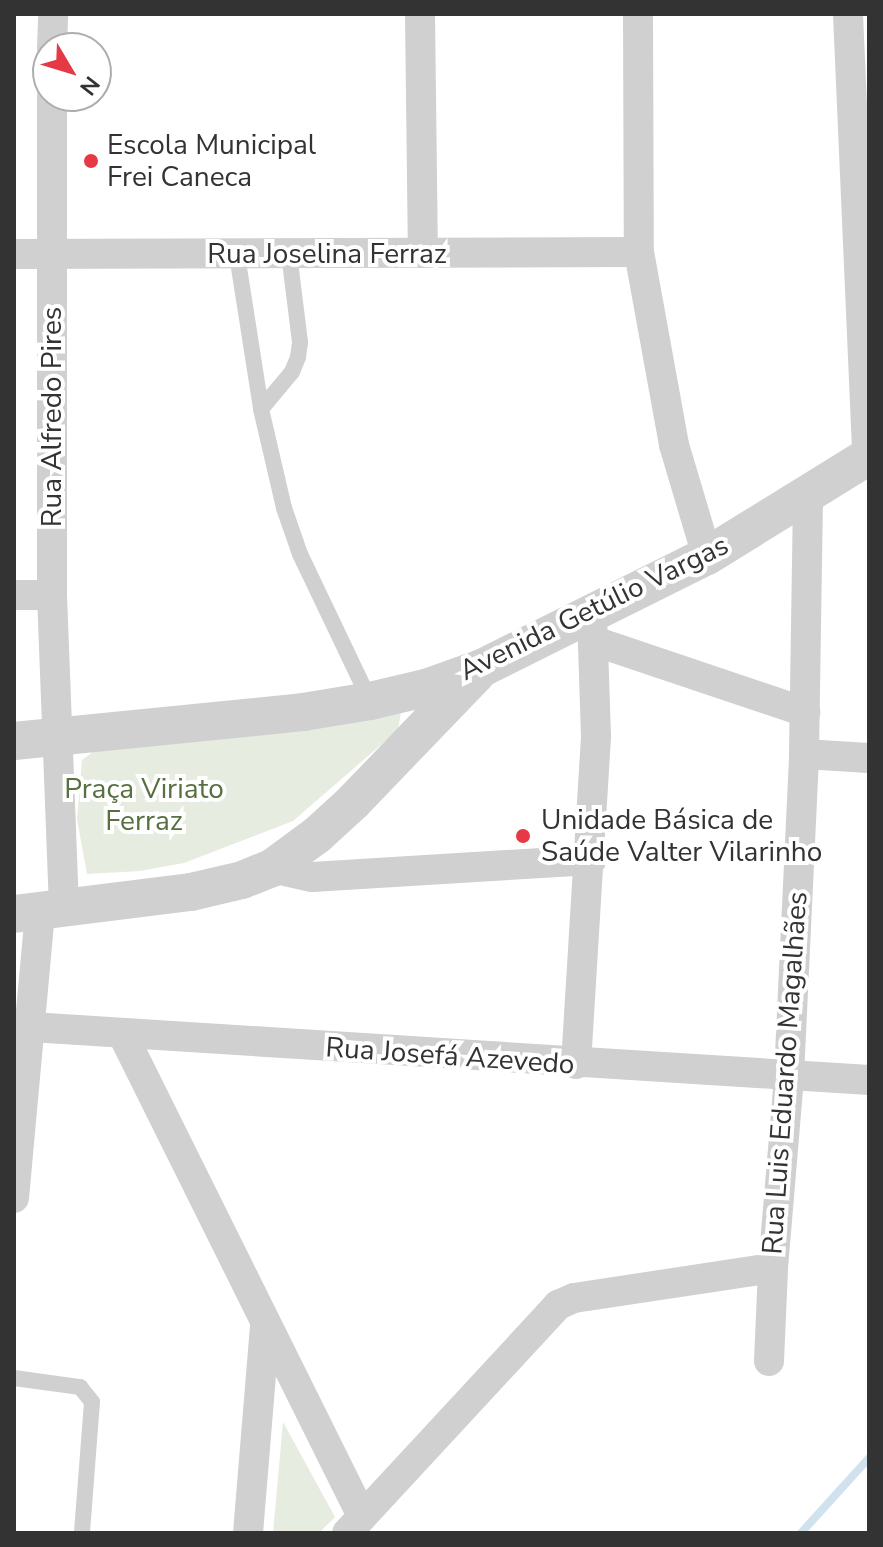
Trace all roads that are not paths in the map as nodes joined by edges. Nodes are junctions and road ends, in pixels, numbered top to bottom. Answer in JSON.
{"nodes":[{"id":1,"x":420,"y":14,"type":"edge"},
{"id":2,"x":638,"y":14,"type":"edge"},
{"id":3,"x":848,"y":14,"type":"edge"},
{"id":4,"x":52,"y":112,"type":"edge"},
{"id":5,"x":639,"y":252,"type":"junction"},
{"id":6,"x":423,"y":253,"type":"junction"},
{"id":7,"x":14,"y":254,"type":"edge"},
{"id":8,"x":51,"y":254,"type":"junction"},
{"id":9,"x":289,"y":254,"type":"junction"},
{"id":10,"x":237,"y":255,"type":"junction"},
{"id":11,"x":261,"y":409,"type":"junction"},
{"id":12,"x":868,"y":457,"type":"edge"},
{"id":13,"x":808,"y":495,"type":"junction"},
{"id":14,"x":707,"y":556,"type":"junction"},
{"id":15,"x":14,"y":595,"type":"edge"},
{"id":16,"x":52,"y":595,"type":"junction"},
{"id":17,"x":593,"y":629,"type":"junction"},
{"id":18,"x":482,"y":668,"type":"junction"},
{"id":19,"x":370,"y":701,"type":"junction"},
{"id":20,"x":805,"y":712,"type":"junction"},
{"id":21,"x":57,"y":737,"type":"junction"},
{"id":22,"x":14,"y":741,"type":"edge"},
{"id":23,"x":804,"y":754,"type":"junction"},
{"id":24,"x":869,"y":758,"type":"edge"},
{"id":25,"x":591,"y":860,"type":"junction"},
{"id":26,"x":272,"y":868,"type":"junction"},
{"id":27,"x":39,"y":911,"type":"edge"},
{"id":28,"x":31,"y":1027,"type":"junction"},
{"id":29,"x":123,"y":1035,"type":"junction"},
{"id":30,"x":576,"y":1064,"type":"junction"},
{"id":31,"x":789,"y":1076,"type":"junction"},
{"id":32,"x":869,"y":1080,"type":"edge"},
{"id":33,"x":14,"y":1198,"type":"edge"},
{"id":34,"x":773,"y":1268,"type":"junction"},
{"id":35,"x":265,"y":1327,"type":"junction"},
{"id":36,"x":769,"y":1361,"type":"dead end"},
{"id":37,"x":14,"y":1378,"type":"edge"},
{"id":38,"x":355,"y":1525,"type":"edge"},
{"id":39,"x":82,"y":1533,"type":"edge"},
{"id":40,"x":248,"y":1533,"type":"edge"}],
"edges":[{"from":1,"to":6,"type":"street"},
{"from":2,"to":5,"type":"street"},
{"from":3,"to":12,"type":"street"},
{"from":4,"to":8,"type":"street","name":"Rua Alfredo Pires"},
{"from":5,"to":6,"type":"street","name":"Rua Joselina Ferraz"},
{"from":5,"to":14,"type":"street"},
{"from":6,"to":9,"type":"street","name":"Rua Joselina Ferraz"},
{"from":7,"to":8,"type":"street","name":"Rua Joselina Ferraz"},
{"from":8,"to":10,"type":"street","name":"Rua Joselina Ferraz"},
{"from":8,"to":16,"type":"street","name":"Rua Alfredo Pires"},
{"from":9,"to":10,"type":"street","name":"Rua Joselina Ferraz"},
{"from":9,"to":11,"type":"lane"},
{"from":10,"to":11,"type":"lane"},
{"from":11,"to":19,"type":"lane"},
{"from":12,"to":13,"type":"street","name":"Avenida Getúlio Vargas"},
{"from":13,"to":14,"type":"street","name":"Avenida Getúlio Vargas"},
{"from":13,"to":20,"type":"street","name":"Rua Luis Eduardo Magalhães"},
{"from":14,"to":17,"type":"street","name":"Avenida Getúlio Vargas"},
{"from":15,"to":16,"type":"street"},
{"from":16,"to":21,"type":"street","name":"Rua Alfredo Pires"},
{"from":17,"to":18,"type":"street","name":"Avenida Getúlio Vargas"},
{"from":17,"to":20,"type":"street"},
{"from":17,"to":25,"type":"street"},
{"from":18,"to":19,"type":"street","name":"Avenida Getúlio Vargas"},
{"from":18,"to":26,"type":"street"},
{"from":19,"to":21,"type":"street","name":"Avenida Getúlio Vargas"},
{"from":20,"to":23,"type":"street","name":"Rua Luis Eduardo Magalhães"},
{"from":21,"to":22,"type":"street","name":"Avenida Getúlio Vargas"},
{"from":21,"to":27,"type":"street"},
{"from":23,"to":24,"type":"street"},
{"from":23,"to":31,"type":"street","name":"Rua Luis Eduardo Magalhães"},
{"from":25,"to":26,"type":"street"},
{"from":25,"to":30,"type":"street"},
{"from":26,"to":27,"type":"street"},
{"from":27,"to":28,"type":"street"},
{"from":28,"to":29,"type":"street","name":"Rua Josefá Azevedo"},
{"from":28,"to":33,"type":"street"},
{"from":29,"to":30,"type":"street","name":"Rua Josefá Azevedo"},
{"from":29,"to":35,"type":"street"},
{"from":30,"to":31,"type":"street","name":"Rua Josefá Azevedo"},
{"from":31,"to":32,"type":"street","name":"Rua Josefá Azevedo"},
{"from":31,"to":34,"type":"street","name":"Rua Luis Eduardo Magalhães"},
{"from":34,"to":36,"type":"street"},
{"from":34,"to":38,"type":"street","name":"Rua Luis Eduardo Magalhães"},
{"from":35,"to":38,"type":"street"},
{"from":35,"to":40,"type":"street"},
{"from":37,"to":39,"type":"lane"}]}
